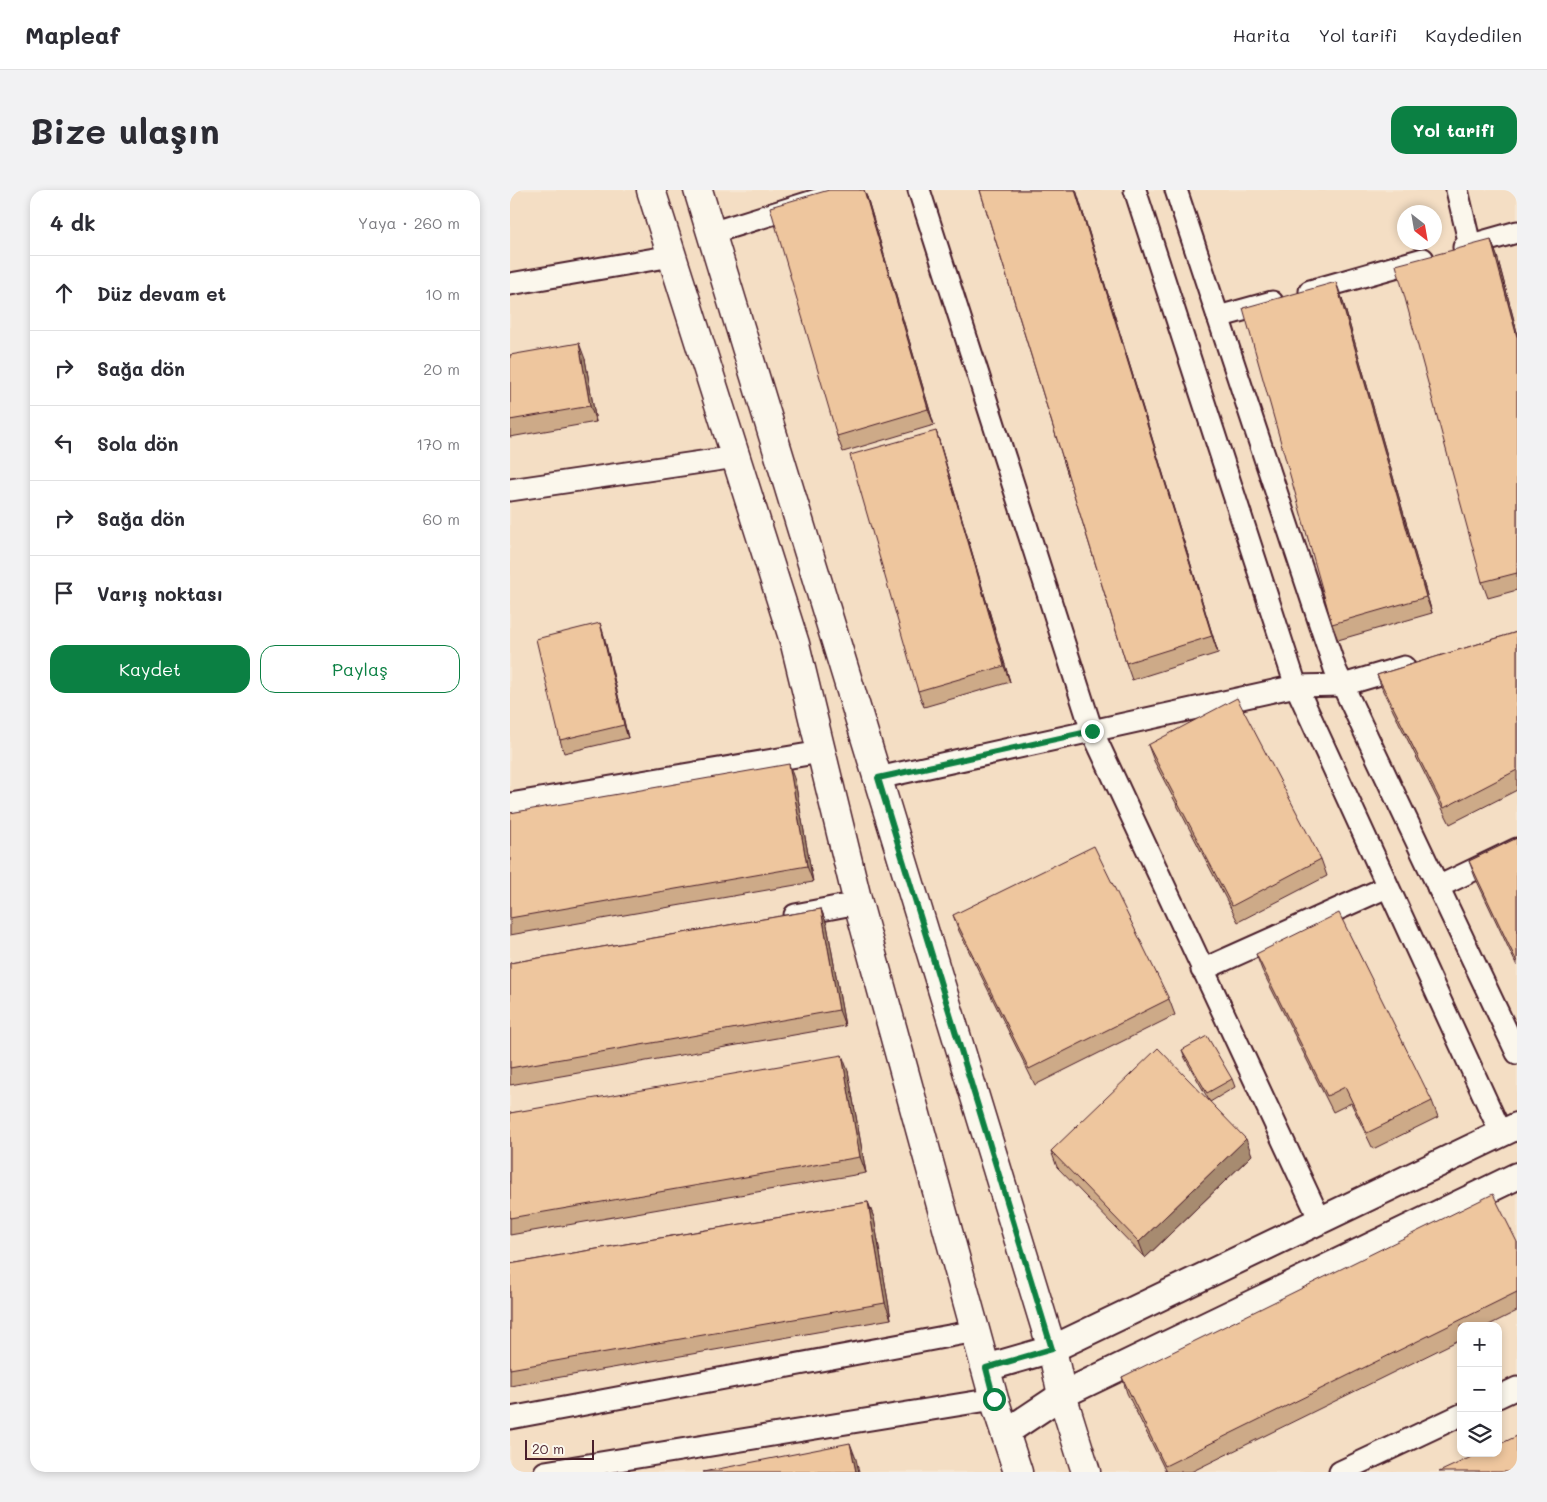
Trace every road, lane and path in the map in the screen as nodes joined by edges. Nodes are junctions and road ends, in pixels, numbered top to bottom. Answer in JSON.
{"nodes":[{"id":1,"x":651,"y":190,"type":"edge"},
{"id":2,"x":698,"y":190,"type":"edge"},
{"id":3,"x":849,"y":190,"type":"edge"},
{"id":4,"x":919,"y":190,"type":"edge"},
{"id":5,"x":1135,"y":190,"type":"edge"},
{"id":6,"x":1176,"y":190,"type":"edge"},
{"id":7,"x":1457,"y":190,"type":"edge"},
{"id":8,"x":1517,"y":232,"type":"edge"},
{"id":9,"x":711,"y":233,"type":"junction"},
{"id":10,"x":1470,"y":245,"type":"junction"},
{"id":11,"x":672,"y":256,"type":"junction"},
{"id":12,"x":510,"y":284,"type":"edge"},
{"id":13,"x":1218,"y":318,"type":"junction"},
{"id":14,"x":736,"y":457,"type":"junction"},
{"id":15,"x":510,"y":490,"type":"edge"},
{"id":16,"x":1425,"y":661,"type":"edge"},
{"id":17,"x":1343,"y":685,"type":"junction"},
{"id":18,"x":1296,"y":686,"type":"junction"},
{"id":19,"x":1092,"y":731,"type":"junction"},
{"id":20,"x":821,"y":752,"type":"junction"},
{"id":21,"x":878,"y":778,"type":"junction"},
{"id":22,"x":510,"y":804,"type":"edge"},
{"id":23,"x":1517,"y":849,"type":"edge"},
{"id":24,"x":1387,"y":887,"type":"junction"},
{"id":25,"x":1438,"y":887,"type":"junction"},
{"id":26,"x":858,"y":903,"type":"junction"},
{"id":27,"x":771,"y":920,"type":"edge"},
{"id":28,"x":1202,"y":970,"type":"junction"},
{"id":29,"x":1517,"y":1053,"type":"edge"},
{"id":30,"x":1509,"y":1130,"type":"edge"},
{"id":31,"x":1517,"y":1176,"type":"edge"},
{"id":32,"x":1320,"y":1220,"type":"junction"},
{"id":33,"x":976,"y":1331,"type":"junction"},
{"id":34,"x":1052,"y":1349,"type":"junction"},
{"id":35,"x":986,"y":1368,"type":"junction"},
{"id":36,"x":1517,"y":1388,"type":"edge"},
{"id":37,"x":1062,"y":1395,"type":"junction"},
{"id":38,"x":1502,"y":1395,"type":"edge"},
{"id":39,"x":994,"y":1399,"type":"junction"},
{"id":40,"x":1457,"y":1417,"type":"edge"},
{"id":41,"x":510,"y":1418,"type":"edge"},
{"id":42,"x":1005,"y":1433,"type":"junction"},
{"id":43,"x":545,"y":1472,"type":"edge"},
{"id":44,"x":1018,"y":1472,"type":"edge"},
{"id":45,"x":1086,"y":1472,"type":"edge"},
{"id":46,"x":1340,"y":1472,"type":"edge"}],
"edges":[{"from":1,"to":11,"type":"main road"},
{"from":2,"to":9,"type":"main road"},
{"from":3,"to":9,"type":"street"},
{"from":4,"to":19,"type":"street"},
{"from":5,"to":18,"type":"street"},
{"from":6,"to":13,"type":"street"},
{"from":7,"to":10,"type":"street"},
{"from":8,"to":10,"type":"street"},
{"from":9,"to":21,"type":"main road"},
{"from":10,"to":13,"type":"street"},
{"from":11,"to":12,"type":"street"},
{"from":11,"to":14,"type":"main road"},
{"from":13,"to":17,"type":"street"},
{"from":14,"to":15,"type":"street"},
{"from":14,"to":20,"type":"main road"},
{"from":16,"to":17,"type":"street"},
{"from":17,"to":18,"type":"street"},
{"from":17,"to":25,"type":"street"},
{"from":18,"to":19,"type":"street"},
{"from":18,"to":24,"type":"street"},
{"from":19,"to":21,"type":"street"},
{"from":19,"to":28,"type":"street"},
{"from":20,"to":22,"type":"street"},
{"from":20,"to":26,"type":"main road"},
{"from":21,"to":34,"type":"main road"},
{"from":23,"to":25,"type":"street"},
{"from":24,"to":28,"type":"street"},
{"from":24,"to":30,"type":"street"},
{"from":25,"to":29,"type":"street"},
{"from":26,"to":27,"type":"street"},
{"from":26,"to":33,"type":"main road"},
{"from":28,"to":32,"type":"street"},
{"from":30,"to":32,"type":"street"},
{"from":31,"to":37,"type":"street"},
{"from":32,"to":34,"type":"street"},
{"from":33,"to":35,"type":"main road"},
{"from":33,"to":41,"type":"street"},
{"from":34,"to":35,"type":"street"},
{"from":34,"to":37,"type":"main road"},
{"from":35,"to":39,"type":"main road"},
{"from":36,"to":38,"type":"street"},
{"from":37,"to":42,"type":"street"},
{"from":37,"to":45,"type":"main road"},
{"from":39,"to":42,"type":"main road"},
{"from":39,"to":43,"type":"street"},
{"from":40,"to":46,"type":"street"},
{"from":42,"to":44,"type":"main road"}]}
